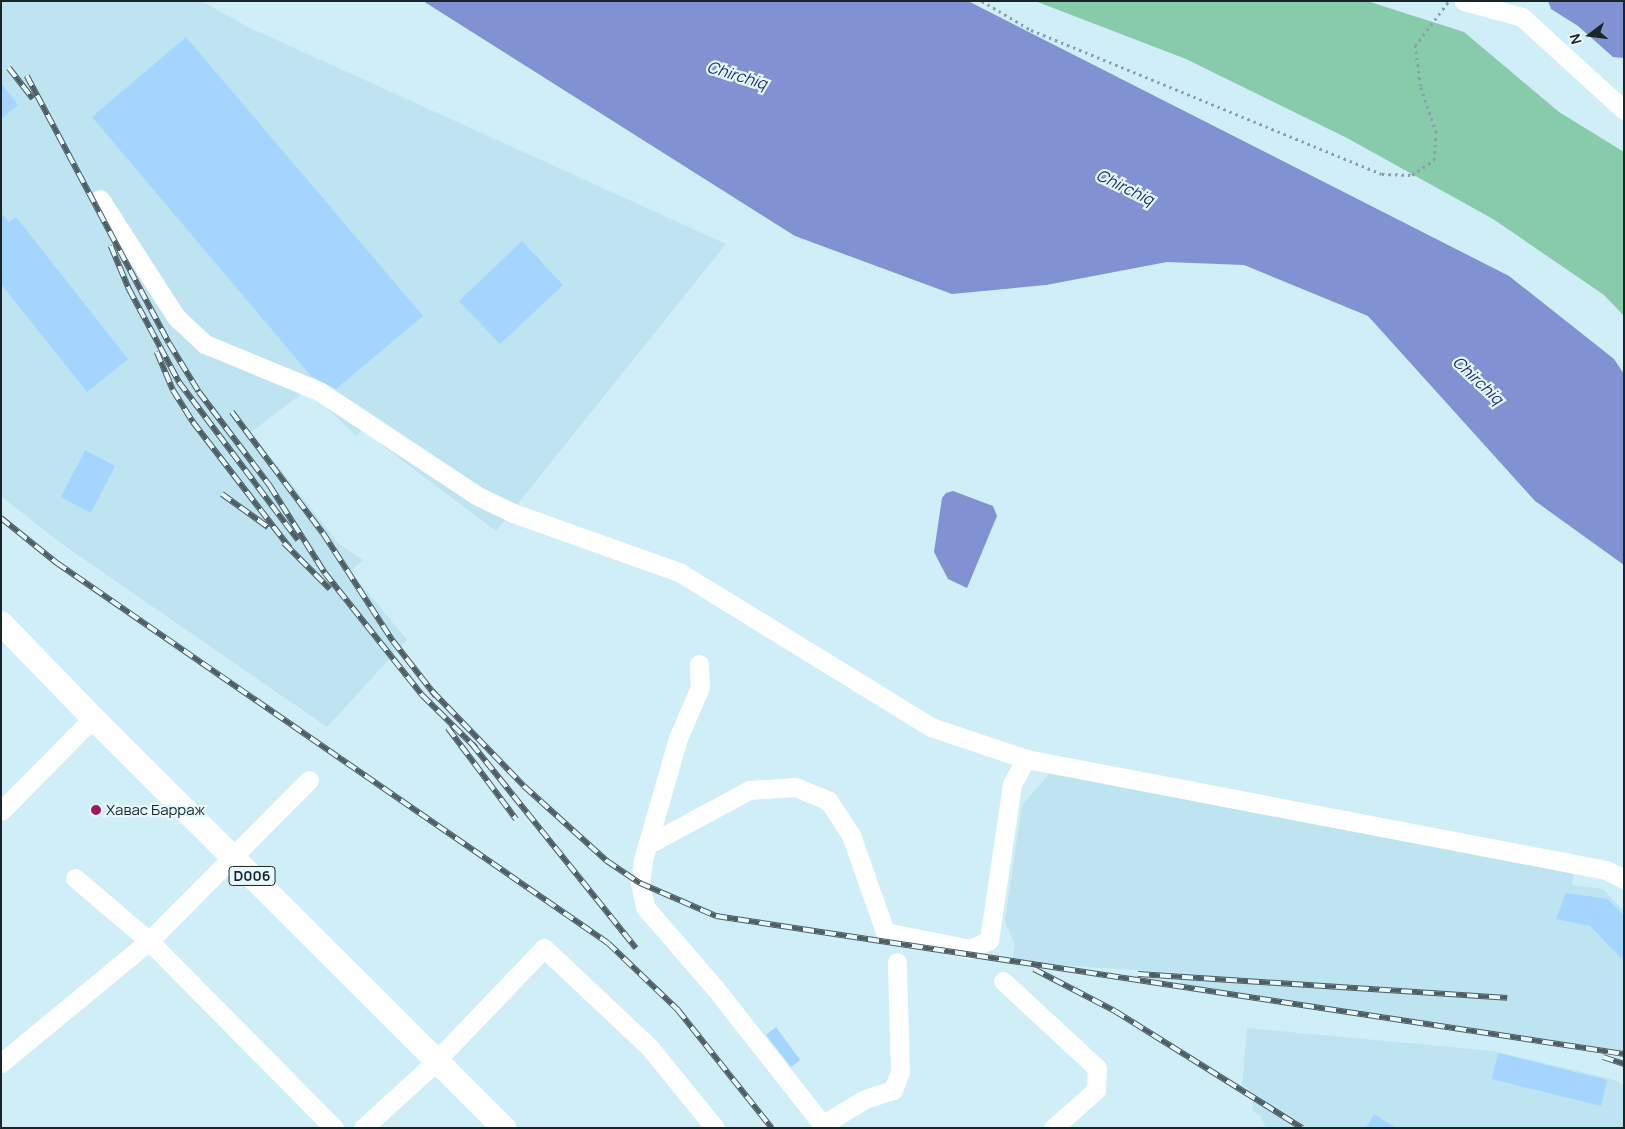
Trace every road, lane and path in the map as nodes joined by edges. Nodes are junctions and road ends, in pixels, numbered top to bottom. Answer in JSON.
{"nodes":[{"id":1,"x":982,"y":1,"type":"edge"},
{"id":2,"x":1449,"y":1,"type":"edge"},
{"id":3,"x":1464,"y":1,"type":"edge"},
{"id":4,"x":1624,"y":110,"type":"edge"},
{"id":5,"x":100,"y":198,"type":"dead end"},
{"id":6,"x":1,"y":623,"type":"edge"},
{"id":7,"x":1,"y":638,"type":"edge"},
{"id":8,"x":699,"y":664,"type":"dead end"},
{"id":9,"x":90,"y":722,"type":"junction"},
{"id":10,"x":1026,"y":759,"type":"junction"},
{"id":11,"x":309,"y":780,"type":"dead end"},
{"id":12,"x":1,"y":811,"type":"edge"},
{"id":13,"x":647,"y":845,"type":"junction"},
{"id":14,"x":227,"y":859,"type":"junction"},
{"id":15,"x":75,"y":878,"type":"dead end"},
{"id":16,"x":1624,"y":879,"type":"edge"},
{"id":17,"x":149,"y":941,"type":"junction"},
{"id":18,"x":897,"y":962,"type":"dead end"},
{"id":19,"x":1002,"y":981,"type":"dead end"},
{"id":20,"x":1,"y":1063,"type":"edge"},
{"id":21,"x":433,"y":1064,"type":"junction"},
{"id":22,"x":824,"y":1126,"type":"edge"},
{"id":23,"x":334,"y":1128,"type":"edge"},
{"id":24,"x":363,"y":1128,"type":"edge"},
{"id":25,"x":488,"y":1128,"type":"edge"},
{"id":26,"x":504,"y":1128,"type":"edge"},
{"id":27,"x":715,"y":1128,"type":"edge"},
{"id":28,"x":1053,"y":1128,"type":"edge"}],
"edges":[{"from":1,"to":2,"type":"path"},
{"from":3,"to":4,"type":"street"},
{"from":5,"to":10,"type":"street"},
{"from":6,"to":9,"type":"main road","number":"D006"},
{"from":7,"to":9,"type":"main road","number":"D006"},
{"from":8,"to":13,"type":"street"},
{"from":9,"to":12,"type":"street"},
{"from":9,"to":14,"type":"main road","number":"D006"},
{"from":10,"to":13,"type":"street"},
{"from":10,"to":16,"type":"street"},
{"from":11,"to":14,"type":"street"},
{"from":13,"to":22,"type":"street"},
{"from":14,"to":17,"type":"street"},
{"from":14,"to":21,"type":"main road","number":"D006"},
{"from":15,"to":17,"type":"street"},
{"from":17,"to":20,"type":"street"},
{"from":17,"to":23,"type":"street"},
{"from":18,"to":22,"type":"street"},
{"from":19,"to":28,"type":"street"},
{"from":21,"to":24,"type":"street"},
{"from":21,"to":25,"type":"main road","number":"D006"},
{"from":21,"to":26,"type":"main road","number":"D006"},
{"from":21,"to":27,"type":"street"}]}
